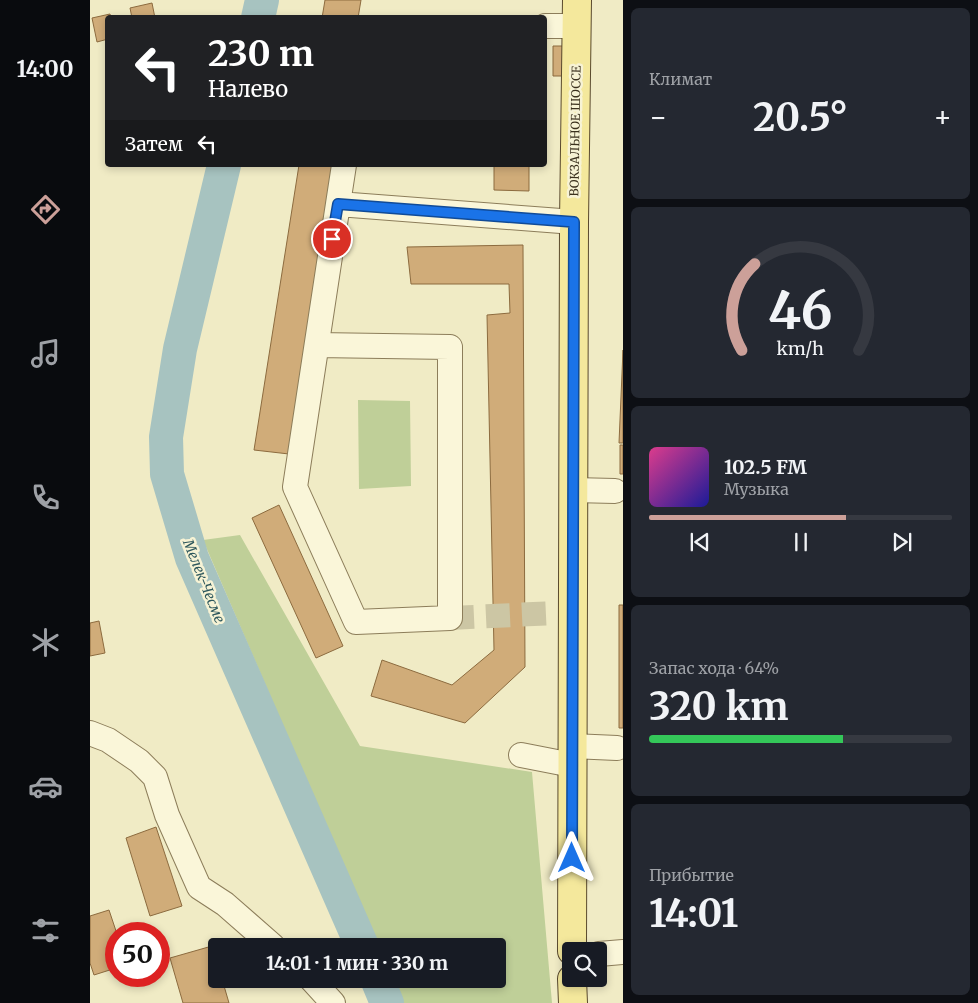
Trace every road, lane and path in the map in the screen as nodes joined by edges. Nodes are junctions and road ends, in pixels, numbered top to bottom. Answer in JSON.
{"nodes":[{"id":1,"x":577,"y":13,"type":"edge"},
{"id":2,"x":547,"y":25,"type":"edge"},
{"id":3,"x":344,"y":167,"type":"edge"},
{"id":4,"x":338,"y":204,"type":"junction"},
{"id":5,"x":574,"y":222,"type":"junction"},
{"id":6,"x":317,"y":345,"type":"junction"},
{"id":7,"x":573,"y":490,"type":"junction"},
{"id":8,"x":615,"y":491,"type":"dead end"},
{"id":9,"x":90,"y":733,"type":"edge"},
{"id":10,"x":617,"y":748,"type":"dead end"},
{"id":11,"x":521,"y":755,"type":"dead end"},
{"id":12,"x":572,"y":756,"type":"junction"},
{"id":13,"x":265,"y":938,"type":"edge"},
{"id":14,"x":572,"y":942,"type":"edge"},
{"id":15,"x":623,"y":952,"type":"edge"},
{"id":16,"x":607,"y":953,"type":"edge"},
{"id":17,"x":572,"y":987,"type":"edge"},
{"id":18,"x":319,"y":988,"type":"edge"},
{"id":19,"x":333,"y":1003,"type":"edge"},
{"id":20,"x":573,"y":1003,"type":"edge"}],
"edges":[{"from":1,"to":2,"type":"street"},
{"from":1,"to":5,"type":"main road","name":"ВОКЗАЛЬНОЕ ШОССЕ"},
{"from":3,"to":4,"type":"street"},
{"from":4,"to":5,"type":"street"},
{"from":4,"to":6,"type":"street"},
{"from":5,"to":7,"type":"main road","name":"ВОКЗАЛЬНОЕ ШОССЕ"},
{"from":6,"to":6,"type":"street"},
{"from":7,"to":8,"type":"street"},
{"from":7,"to":12,"type":"main road","name":"ВОКЗАЛЬНОЕ ШОССЕ"},
{"from":9,"to":13,"type":"street"},
{"from":10,"to":12,"type":"street"},
{"from":11,"to":12,"type":"street"},
{"from":12,"to":14,"type":"main road","name":"ВОКЗАЛЬНОЕ ШОССЕ"},
{"from":15,"to":16,"type":"street"},
{"from":17,"to":20,"type":"main road"},
{"from":18,"to":19,"type":"street"}]}
